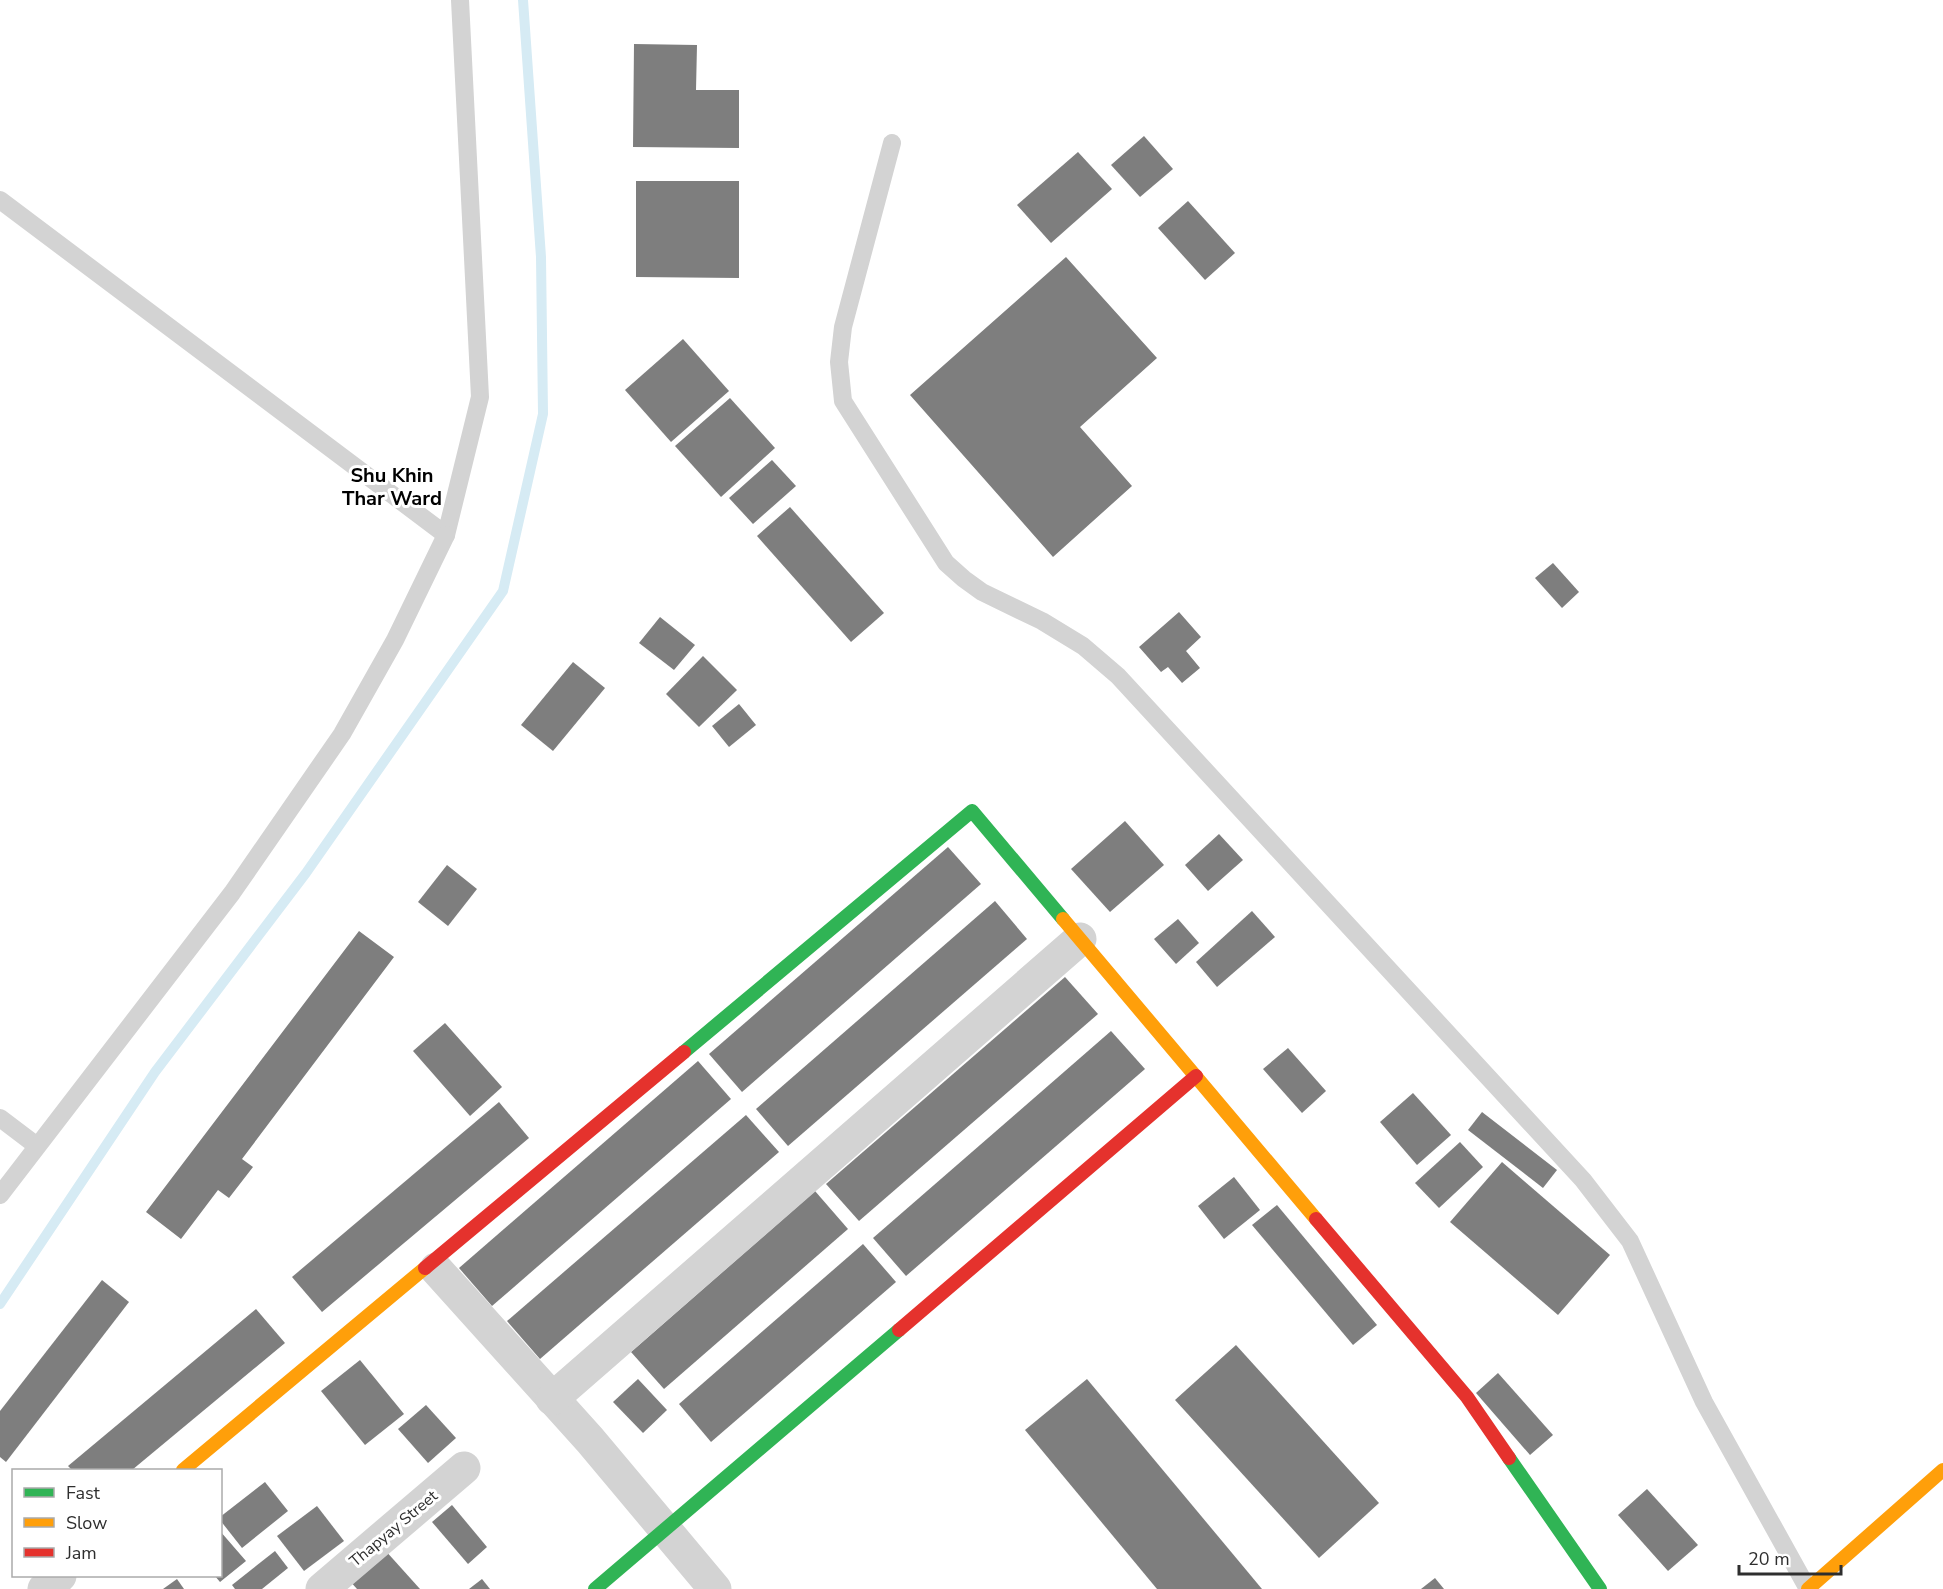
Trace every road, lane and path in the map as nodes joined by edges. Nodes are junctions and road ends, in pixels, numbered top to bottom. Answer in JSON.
{"nodes":[{"id":1,"x":460,"y":0,"type":"edge"},
{"id":2,"x":892,"y":143,"type":"dead end"},
{"id":3,"x":0,"y":200,"type":"edge"},
{"id":4,"x":446,"y":535,"type":"junction"},
{"id":5,"x":1080,"y":939,"type":"junction"},
{"id":6,"x":1196,"y":1076,"type":"junction"},
{"id":7,"x":0,"y":1118,"type":"edge"},
{"id":8,"x":37,"y":1146,"type":"junction"},
{"id":9,"x":0,"y":1195,"type":"edge"},
{"id":10,"x":436,"y":1269,"type":"dead end"},
{"id":11,"x":552,"y":1399,"type":"junction"},
{"id":12,"x":464,"y":1468,"type":"dead end"},
{"id":13,"x":184,"y":1469,"type":"edge"},
{"id":14,"x":1943,"y":1470,"type":"edge"},
{"id":15,"x":664,"y":1530,"type":"junction"},
{"id":16,"x":58,"y":1577,"type":"edge"},
{"id":17,"x":44,"y":1589,"type":"edge"},
{"id":18,"x":322,"y":1589,"type":"edge"},
{"id":19,"x":595,"y":1589,"type":"edge"},
{"id":20,"x":715,"y":1589,"type":"edge"},
{"id":21,"x":1600,"y":1589,"type":"edge"},
{"id":22,"x":1808,"y":1589,"type":"edge"}],
"edges":[{"from":1,"to":4,"type":"lane"},
{"from":2,"to":22,"type":"lane"},
{"from":3,"to":4,"type":"lane"},
{"from":4,"to":8,"type":"lane"},
{"from":5,"to":6,"type":"street"},
{"from":5,"to":11,"type":"street"},
{"from":5,"to":13,"type":"street"},
{"from":6,"to":15,"type":"street"},
{"from":6,"to":21,"type":"street"},
{"from":7,"to":8,"type":"lane"},
{"from":8,"to":9,"type":"lane"},
{"from":10,"to":11,"type":"street"},
{"from":11,"to":15,"type":"street"},
{"from":12,"to":18,"type":"street","name":"Thapyay Street"},
{"from":14,"to":22,"type":"street"},
{"from":15,"to":19,"type":"street"},
{"from":15,"to":20,"type":"street"},
{"from":16,"to":17,"type":"street"}]}
